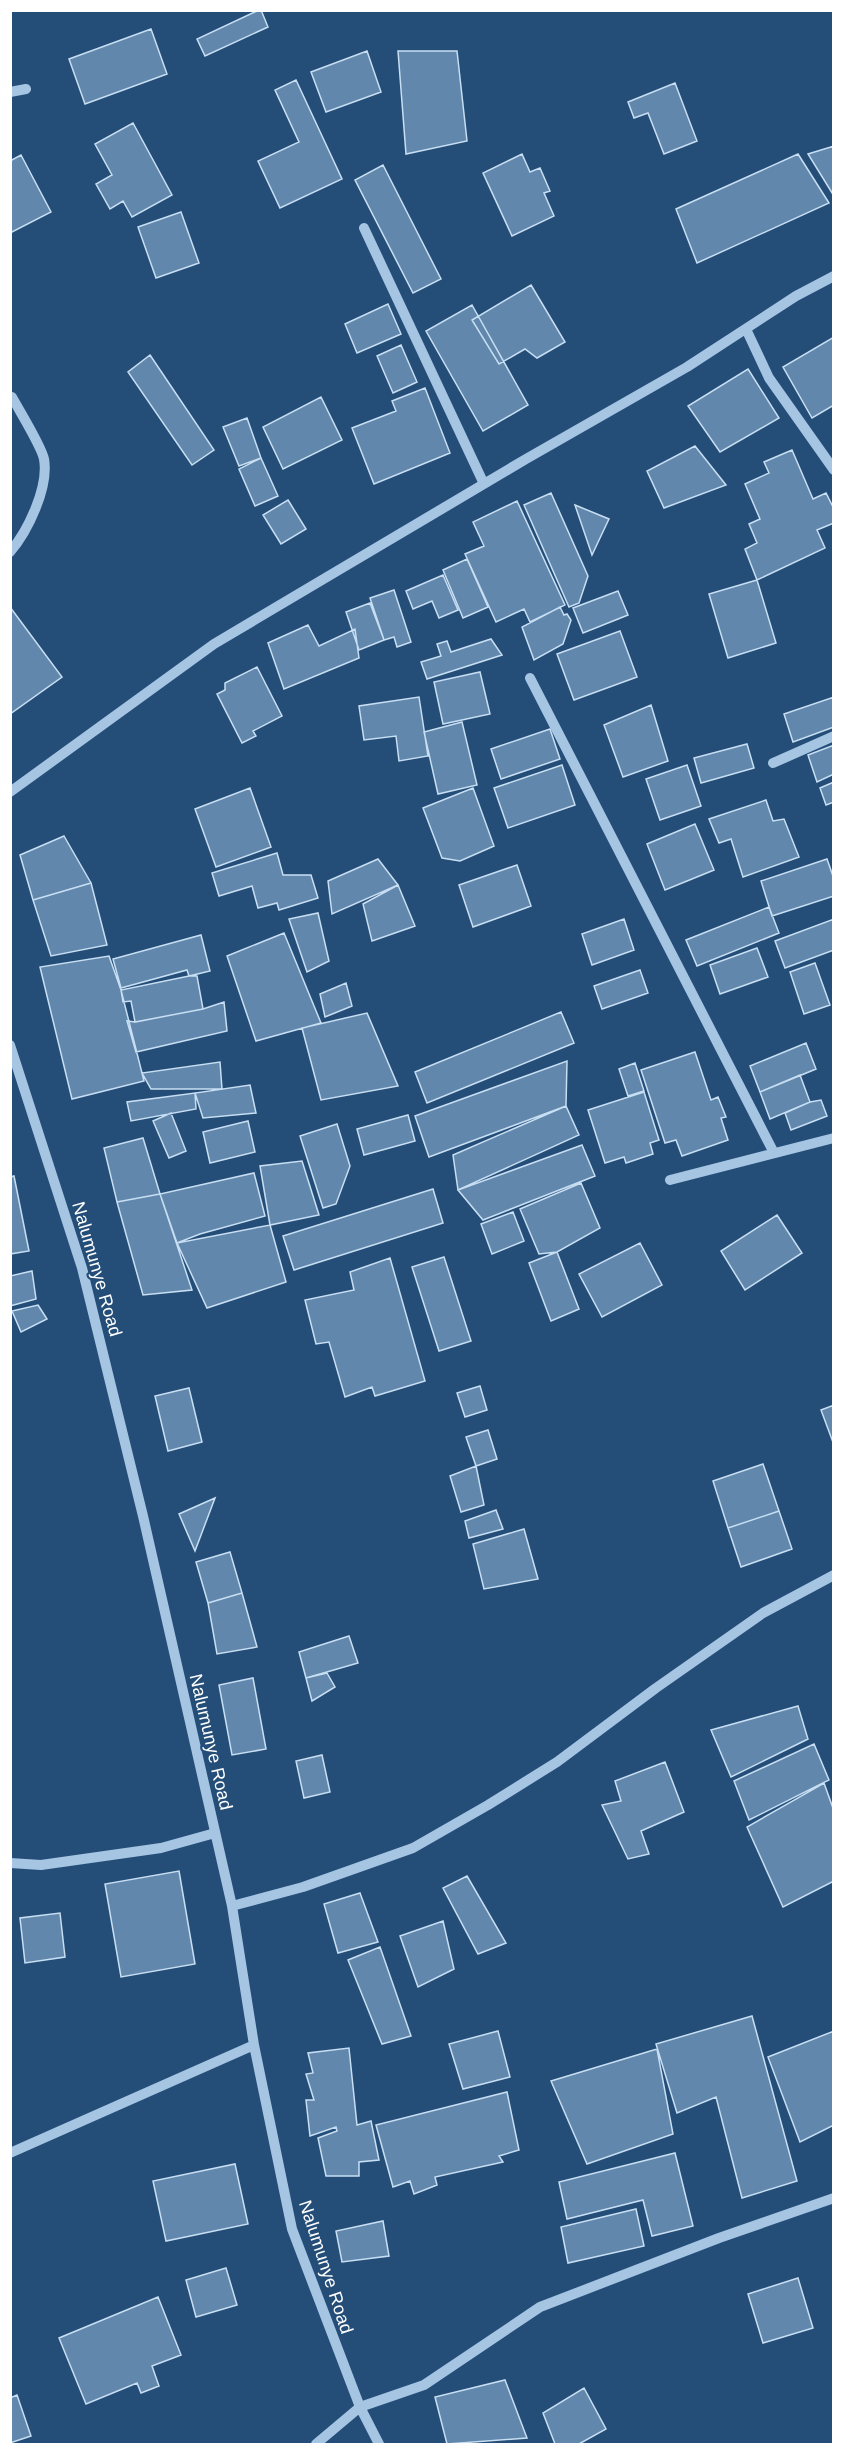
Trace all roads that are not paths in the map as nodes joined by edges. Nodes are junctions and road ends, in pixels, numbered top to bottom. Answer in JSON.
{"nodes":[{"id":1,"x":26,"y":89,"type":"dead end"},
{"id":2,"x":10,"y":92,"type":"edge"},
{"id":3,"x":364,"y":228,"type":"dead end"},
{"id":4,"x":834,"y":276,"type":"edge"},
{"id":5,"x":746,"y":329,"type":"junction"},
{"id":6,"x":12,"y":397,"type":"dead end"},
{"id":7,"x":834,"y":470,"type":"edge"},
{"id":8,"x":484,"y":484,"type":"junction"},
{"id":9,"x":10,"y":552,"type":"edge"},
{"id":10,"x":530,"y":678,"type":"dead end"},
{"id":11,"x":834,"y":736,"type":"edge"},
{"id":12,"x":773,"y":763,"type":"dead end"},
{"id":13,"x":10,"y":792,"type":"edge"},
{"id":14,"x":10,"y":1045,"type":"edge"},
{"id":15,"x":834,"y":1138,"type":"edge"},
{"id":16,"x":774,"y":1153,"type":"junction"},
{"id":17,"x":670,"y":1180,"type":"dead end"},
{"id":18,"x":834,"y":1575,"type":"edge"},
{"id":19,"x":215,"y":1833,"type":"junction"},
{"id":20,"x":10,"y":1863,"type":"edge"},
{"id":21,"x":231,"y":1906,"type":"junction"},
{"id":22,"x":255,"y":2045,"type":"junction"},
{"id":23,"x":10,"y":2153,"type":"edge"},
{"id":24,"x":834,"y":2198,"type":"edge"},
{"id":25,"x":360,"y":2408,"type":"junction"},
{"id":26,"x":316,"y":2445,"type":"edge"},
{"id":27,"x":379,"y":2445,"type":"edge"}],
"edges":[{"from":1,"to":2,"type":"street"},
{"from":3,"to":8,"type":"street"},
{"from":4,"to":5,"type":"street"},
{"from":5,"to":7,"type":"street"},
{"from":5,"to":8,"type":"street"},
{"from":6,"to":9,"type":"street"},
{"from":8,"to":13,"type":"street"},
{"from":10,"to":16,"type":"street"},
{"from":11,"to":12,"type":"street"},
{"from":14,"to":19,"type":"street","name":"Nalumunye Road"},
{"from":15,"to":16,"type":"street"},
{"from":16,"to":17,"type":"street"},
{"from":18,"to":21,"type":"street"},
{"from":19,"to":20,"type":"street"},
{"from":19,"to":21,"type":"street","name":"Nalumunye Road"},
{"from":21,"to":22,"type":"street","name":"Nalumunye Road"},
{"from":22,"to":23,"type":"street"},
{"from":22,"to":25,"type":"street","name":"Nalumunye Road"},
{"from":24,"to":25,"type":"street"},
{"from":25,"to":26,"type":"street"},
{"from":25,"to":27,"type":"street","name":"Nalumunye Road"}]}
